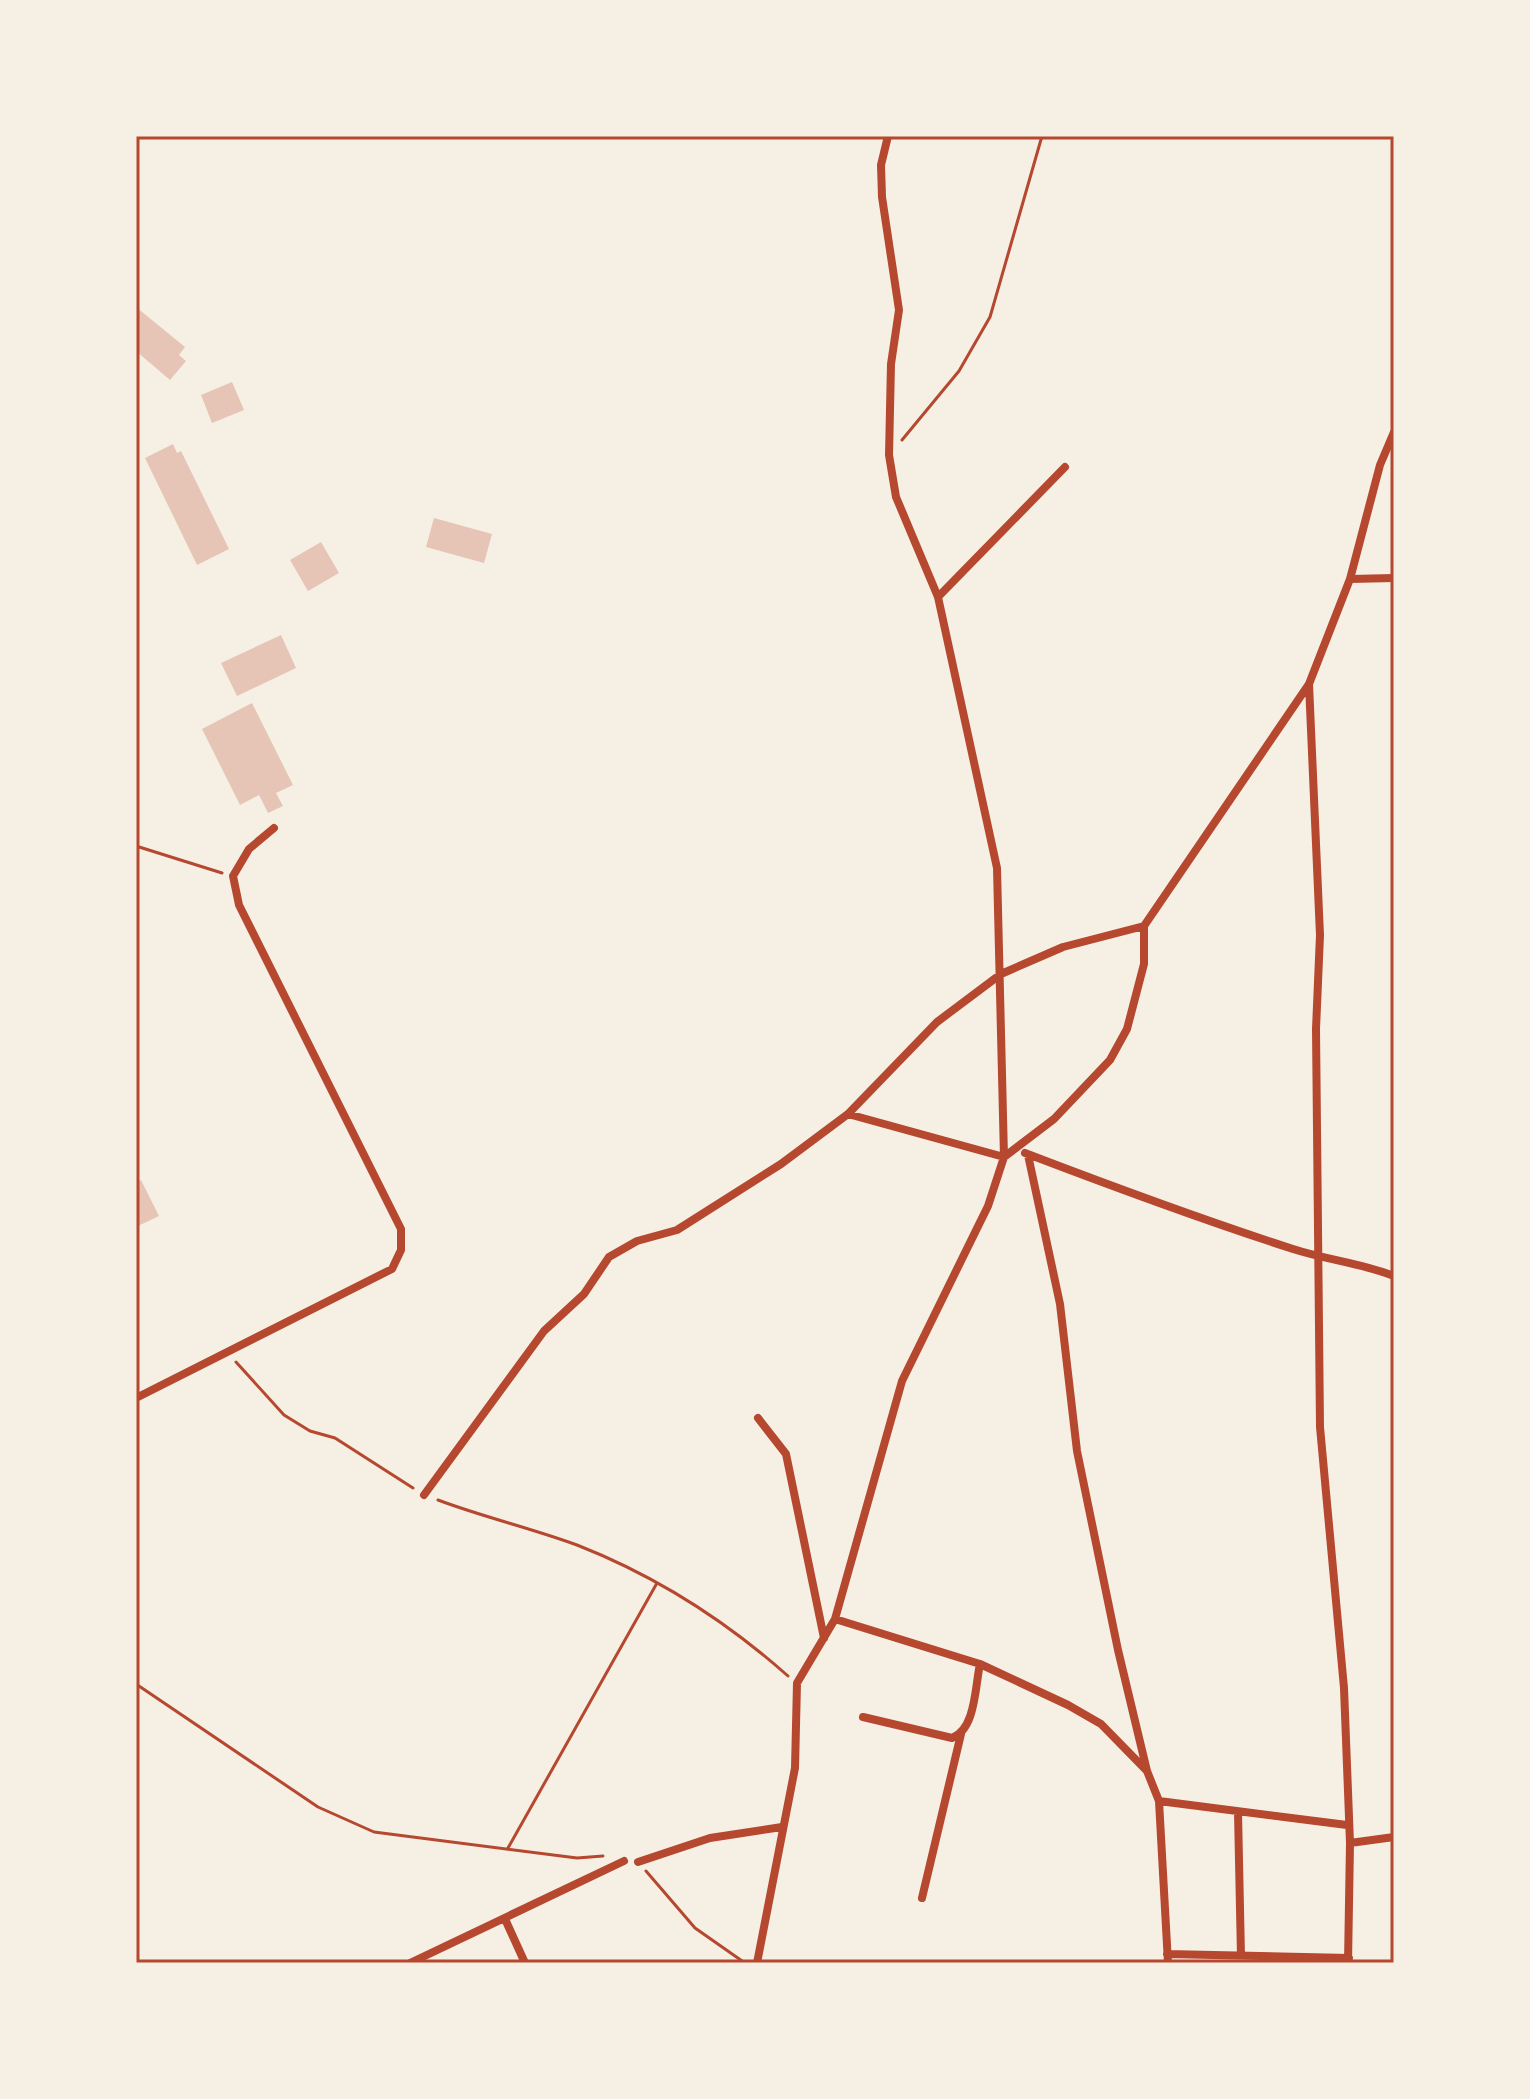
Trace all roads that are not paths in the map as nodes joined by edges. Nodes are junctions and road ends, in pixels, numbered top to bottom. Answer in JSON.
{"nodes":[{"id":1,"x":888,"y":136,"type":"edge"},
{"id":2,"x":1394,"y":432,"type":"edge"},
{"id":3,"x":1065,"y":467,"type":"dead end"},
{"id":4,"x":1394,"y":578,"type":"edge"},
{"id":5,"x":1350,"y":579,"type":"junction"},
{"id":6,"x":938,"y":597,"type":"junction"},
{"id":7,"x":1309,"y":684,"type":"junction"},
{"id":8,"x":274,"y":828,"type":"dead end"},
{"id":9,"x":1144,"y":926,"type":"junction"},
{"id":10,"x":1001,"y":974,"type":"junction"},
{"id":11,"x":848,"y":1114,"type":"junction"},
{"id":12,"x":1017,"y":1150,"type":"junction"},
{"id":13,"x":1028,"y":1155,"type":"junction"},
{"id":14,"x":1004,"y":1157,"type":"junction"},
{"id":15,"x":1317,"y":1257,"type":"junction"},
{"id":16,"x":1394,"y":1276,"type":"edge"},
{"id":17,"x":136,"y":1398,"type":"edge"},
{"id":18,"x":758,"y":1418,"type":"dead end"},
{"id":19,"x":424,"y":1495,"type":"road end"},
{"id":20,"x":835,"y":1619,"type":"junction"},
{"id":21,"x":824,"y":1638,"type":"junction"},
{"id":22,"x":980,"y":1664,"type":"junction"},
{"id":23,"x":863,"y":1717,"type":"dead end"},
{"id":24,"x":961,"y":1734,"type":"junction"},
{"id":25,"x":1147,"y":1771,"type":"junction"},
{"id":26,"x":1159,"y":1801,"type":"junction"},
{"id":27,"x":1238,"y":1812,"type":"junction"},
{"id":28,"x":1347,"y":1825,"type":"junction"},
{"id":29,"x":782,"y":1827,"type":"junction"},
{"id":30,"x":1394,"y":1837,"type":"edge"},
{"id":31,"x":1350,"y":1843,"type":"junction"},
{"id":32,"x":624,"y":1861,"type":"road end"},
{"id":33,"x":638,"y":1862,"type":"road end"},
{"id":34,"x":922,"y":1898,"type":"dead end"},
{"id":35,"x":505,"y":1919,"type":"junction"},
{"id":36,"x":1241,"y":1957,"type":"junction"},
{"id":37,"x":1168,"y":1958,"type":"edge"},
{"id":38,"x":1348,"y":1961,"type":"edge"},
{"id":39,"x":410,"y":1963,"type":"edge"},
{"id":40,"x":525,"y":1963,"type":"edge"},
{"id":41,"x":757,"y":1963,"type":"edge"}],
"edges":[{"from":1,"to":6,"type":"street"},
{"from":2,"to":5,"type":"street"},
{"from":3,"to":6,"type":"street"},
{"from":4,"to":5,"type":"street"},
{"from":5,"to":7,"type":"street"},
{"from":6,"to":10,"type":"street"},
{"from":7,"to":9,"type":"street"},
{"from":7,"to":15,"type":"street"},
{"from":8,"to":17,"type":"street"},
{"from":9,"to":10,"type":"street"},
{"from":9,"to":12,"type":"street"},
{"from":10,"to":11,"type":"street"},
{"from":10,"to":14,"type":"street"},
{"from":11,"to":14,"type":"street"},
{"from":11,"to":19,"type":"street"},
{"from":12,"to":13,"type":"street"},
{"from":12,"to":14,"type":"street"},
{"from":13,"to":15,"type":"street"},
{"from":13,"to":25,"type":"street"},
{"from":14,"to":20,"type":"street"},
{"from":15,"to":16,"type":"street"},
{"from":15,"to":28,"type":"street"},
{"from":18,"to":21,"type":"street"},
{"from":20,"to":21,"type":"street"},
{"from":20,"to":22,"type":"street"},
{"from":21,"to":29,"type":"street"},
{"from":22,"to":24,"type":"street"},
{"from":22,"to":25,"type":"street"},
{"from":23,"to":24,"type":"street"},
{"from":24,"to":34,"type":"street"},
{"from":25,"to":26,"type":"street"},
{"from":26,"to":27,"type":"street"},
{"from":26,"to":37,"type":"street"},
{"from":27,"to":28,"type":"street"},
{"from":27,"to":36,"type":"street"},
{"from":28,"to":31,"type":"street"},
{"from":29,"to":33,"type":"street"},
{"from":29,"to":41,"type":"street"},
{"from":30,"to":31,"type":"street"},
{"from":31,"to":38,"type":"street"},
{"from":32,"to":35,"type":"street"},
{"from":35,"to":39,"type":"street"},
{"from":35,"to":40,"type":"street"},
{"from":36,"to":37,"type":"street"},
{"from":36,"to":38,"type":"street"}]}
